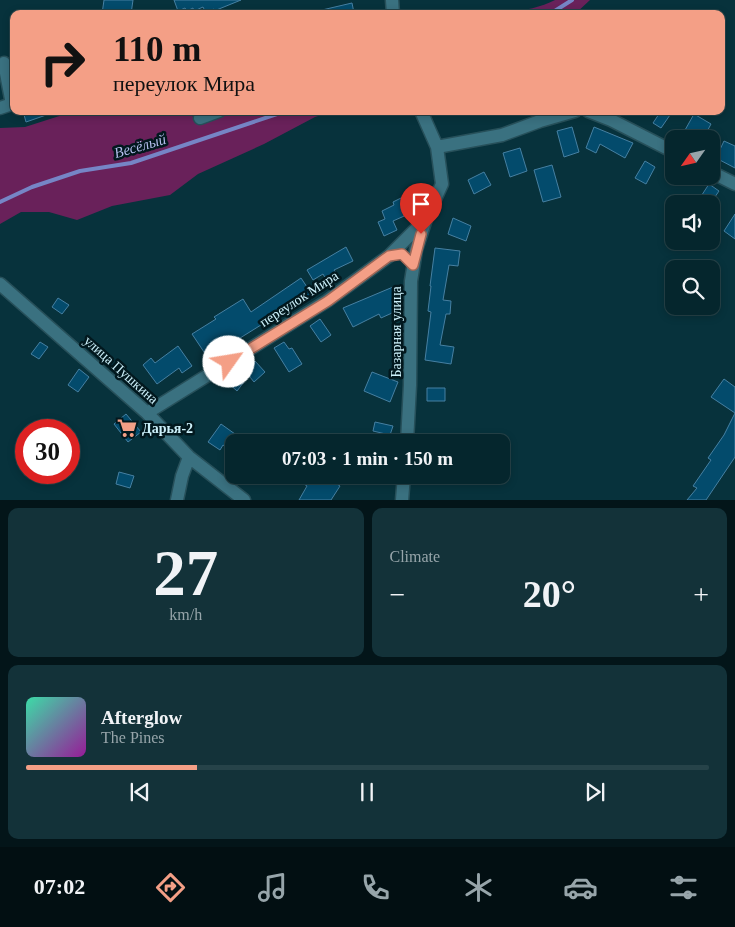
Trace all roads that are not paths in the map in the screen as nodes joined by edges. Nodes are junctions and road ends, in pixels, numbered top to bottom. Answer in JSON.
{"nodes":[{"id":1,"x":4,"y":63,"type":"dead end"},
{"id":2,"x":10,"y":94,"type":"edge"},
{"id":3,"x":208,"y":115,"type":"edge"},
{"id":4,"x":423,"y":115,"type":"edge"},
{"id":5,"x":561,"y":115,"type":"edge"},
{"id":6,"x":598,"y":115,"type":"edge"},
{"id":7,"x":200,"y":118,"type":"dead end"},
{"id":8,"x":437,"y":147,"type":"junction"},
{"id":9,"x":665,"y":147,"type":"edge"},
{"id":10,"x":720,"y":176,"type":"edge"},
{"id":11,"x":735,"y":184,"type":"edge"},
{"id":12,"x":426,"y":219,"type":"junction"},
{"id":13,"x":389,"y":256,"type":"junction"},
{"id":14,"x":413,"y":265,"type":"junction"},
{"id":15,"x":0,"y":284,"type":"edge"},
{"id":16,"x":147,"y":413,"type":"junction"},
{"id":17,"x":407,"y":434,"type":"edge"},
{"id":18,"x":189,"y":457,"type":"junction"},
{"id":19,"x":403,"y":484,"type":"edge"},
{"id":20,"x":177,"y":500,"type":"edge"},
{"id":21,"x":244,"y":500,"type":"edge"},
{"id":22,"x":402,"y":500,"type":"edge"}],
"edges":[{"from":1,"to":2,"type":"street"},
{"from":3,"to":7,"type":"street"},
{"from":4,"to":8,"type":"street","name":"Базарная улица"},
{"from":5,"to":8,"type":"street"},
{"from":6,"to":9,"type":"street"},
{"from":8,"to":12,"type":"street","name":"Базарная улица"},
{"from":10,"to":11,"type":"street"},
{"from":12,"to":13,"type":"street","name":"переулок Мира"},
{"from":12,"to":14,"type":"street","name":"Базарная улица"},
{"from":13,"to":14,"type":"street"},
{"from":13,"to":16,"type":"street","name":"переулок Мира"},
{"from":14,"to":17,"type":"street","name":"Базарная улица"},
{"from":15,"to":16,"type":"street","name":"улица Пушкина"},
{"from":16,"to":18,"type":"street","name":"улица Пушкина"},
{"from":18,"to":20,"type":"street"},
{"from":18,"to":21,"type":"street","name":"улица Пушкина"},
{"from":19,"to":22,"type":"street"}]}
